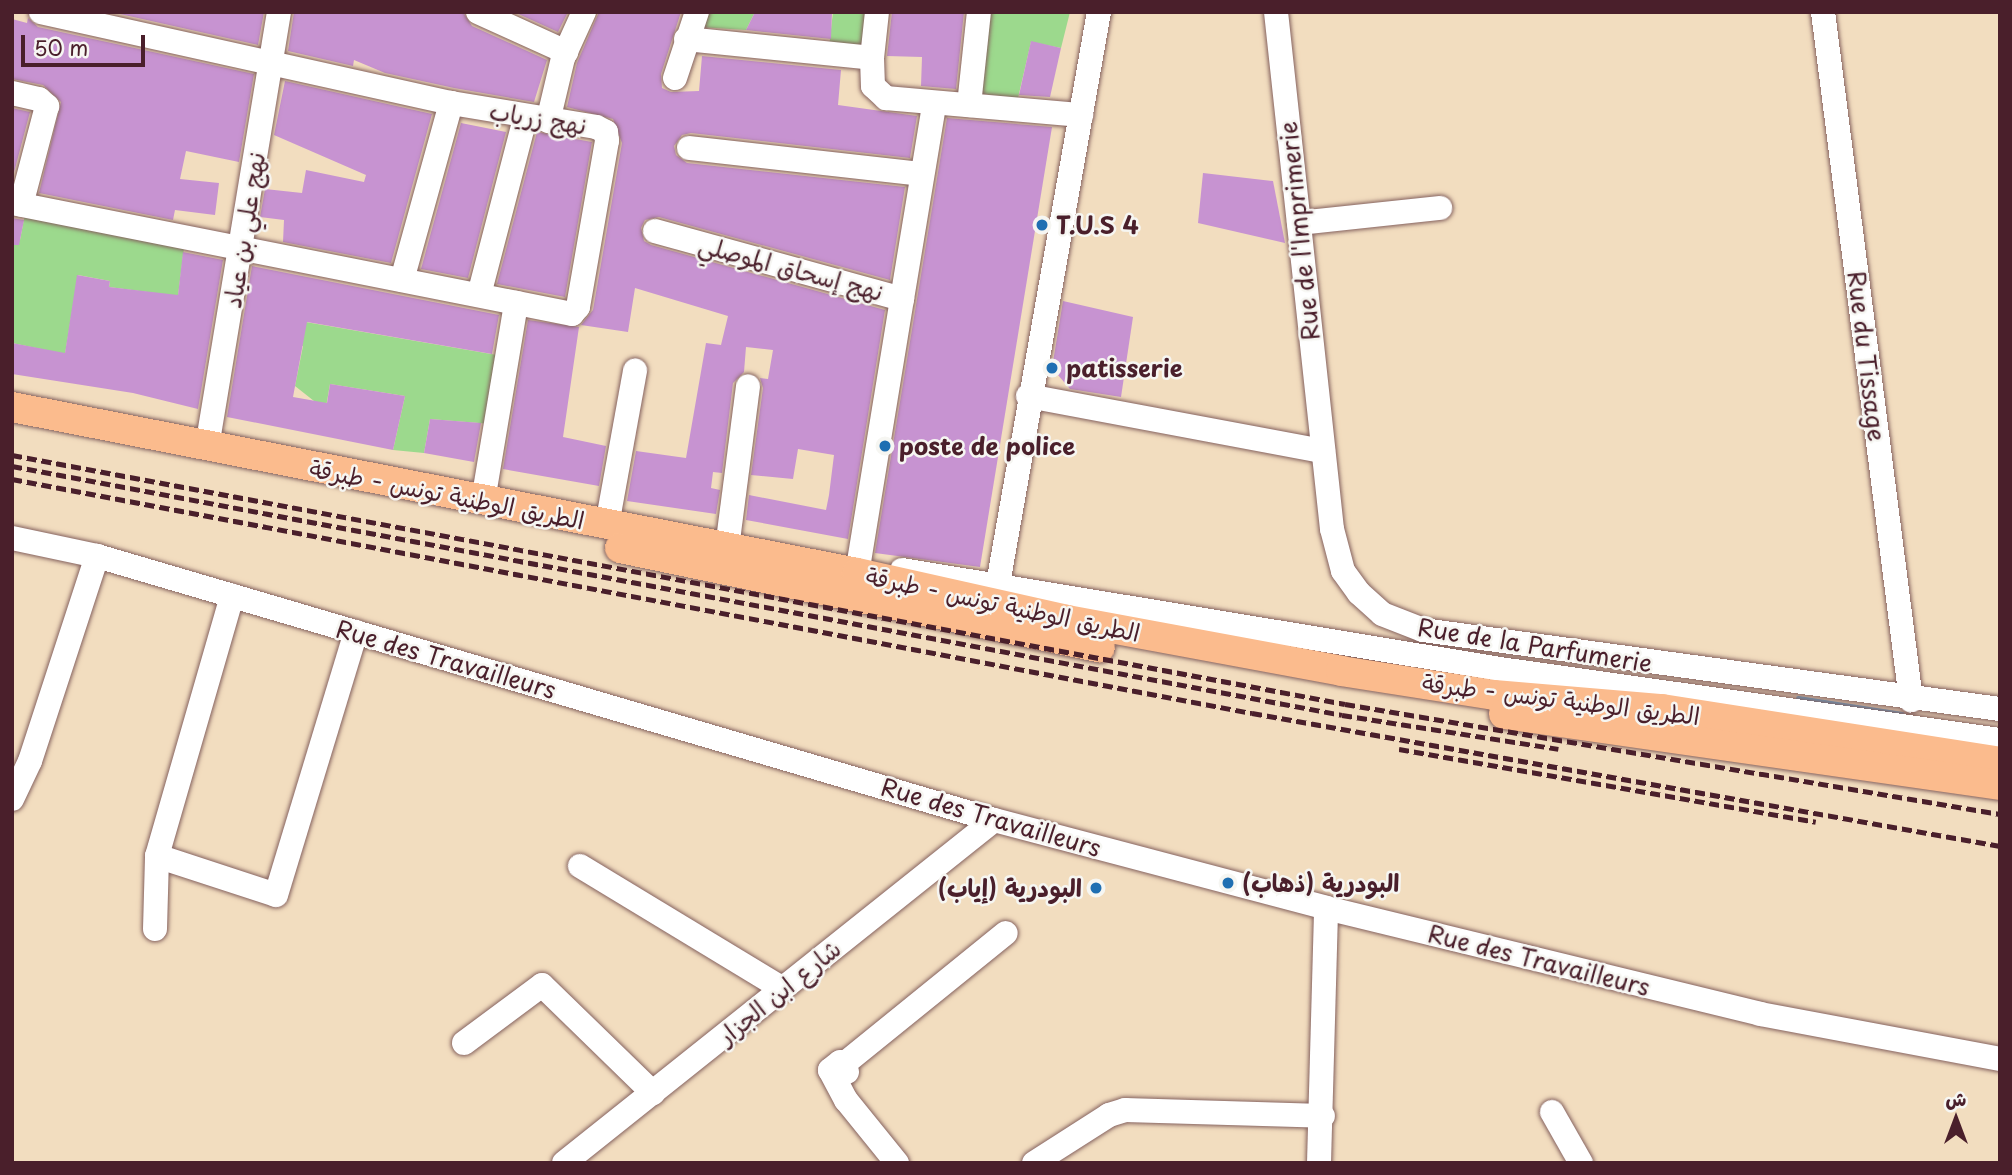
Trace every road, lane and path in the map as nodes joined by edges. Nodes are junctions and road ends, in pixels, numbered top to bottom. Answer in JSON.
{"nodes":[{"id":1,"x":41,"y":12,"type":"edge"},
{"id":2,"x":279,"y":12,"type":"edge"},
{"id":3,"x":478,"y":12,"type":"edge"},
{"id":4,"x":584,"y":12,"type":"edge"},
{"id":5,"x":697,"y":12,"type":"edge"},
{"id":6,"x":877,"y":12,"type":"edge"},
{"id":7,"x":979,"y":12,"type":"edge"},
{"id":8,"x":1099,"y":12,"type":"edge"},
{"id":9,"x":1276,"y":12,"type":"edge"},
{"id":10,"x":1823,"y":12,"type":"edge"},
{"id":11,"x":686,"y":39,"type":"junction"},
{"id":12,"x":566,"y":52,"type":"junction"},
{"id":13,"x":872,"y":58,"type":"junction"},
{"id":14,"x":271,"y":60,"type":"junction"},
{"id":15,"x":674,"y":78,"type":"dead end"},
{"id":16,"x":12,"y":93,"type":"edge"},
{"id":17,"x":451,"y":103,"type":"junction"},
{"id":18,"x":934,"y":105,"type":"junction"},
{"id":19,"x":969,"y":105,"type":"junction"},
{"id":20,"x":1081,"y":115,"type":"junction"},
{"id":21,"x":536,"y":120,"type":"junction"},
{"id":22,"x":690,"y":148,"type":"dead end"},
{"id":23,"x":920,"y":174,"type":"junction"},
{"id":24,"x":17,"y":204,"type":"edge"},
{"id":25,"x":1440,"y":208,"type":"dead end"},
{"id":26,"x":1298,"y":223,"type":"junction"},
{"id":27,"x":655,"y":231,"type":"dead end"},
{"id":28,"x":240,"y":250,"type":"junction"},
{"id":29,"x":402,"y":279,"type":"junction"},
{"id":30,"x":479,"y":295,"type":"junction"},
{"id":31,"x":902,"y":299,"type":"junction"},
{"id":32,"x":516,"y":303,"type":"junction"},
{"id":33,"x":635,"y":371,"type":"dead end"},
{"id":34,"x":748,"y":386,"type":"dead end"},
{"id":35,"x":12,"y":396,"type":"edge"},
{"id":36,"x":1028,"y":396,"type":"junction"},
{"id":37,"x":12,"y":407,"type":"edge"},
{"id":38,"x":12,"y":428,"type":"edge"},
{"id":39,"x":209,"y":441,"type":"junction"},
{"id":40,"x":1323,"y":451,"type":"junction"},
{"id":41,"x":484,"y":499,"type":"junction"},
{"id":42,"x":608,"y":522,"type":"junction"},
{"id":43,"x":12,"y":538,"type":"edge"},
{"id":44,"x":728,"y":544,"type":"junction"},
{"id":45,"x":97,"y":556,"type":"junction"},
{"id":46,"x":858,"y":568,"type":"junction"},
{"id":47,"x":232,"y":596,"type":"junction"},
{"id":48,"x":995,"y":603,"type":"junction"},
{"id":49,"x":363,"y":634,"type":"junction"},
{"id":50,"x":1911,"y":699,"type":"junction"},
{"id":51,"x":2000,"y":709,"type":"edge"},
{"id":52,"x":2000,"y":740,"type":"edge"},
{"id":53,"x":2000,"y":762,"type":"edge"},
{"id":54,"x":2000,"y":785,"type":"edge"},
{"id":55,"x":12,"y":799,"type":"edge"},
{"id":56,"x":994,"y":820,"type":"junction"},
{"id":57,"x":157,"y":856,"type":"junction"},
{"id":58,"x":305,"y":861,"type":"dead end"},
{"id":59,"x":580,"y":866,"type":"dead end"},
{"id":60,"x":1326,"y":908,"type":"junction"},
{"id":61,"x":155,"y":929,"type":"dead end"},
{"id":62,"x":1006,"y":933,"type":"dead end"},
{"id":63,"x":783,"y":989,"type":"junction"},
{"id":64,"x":464,"y":1043,"type":"dead end"},
{"id":65,"x":1993,"y":1056,"type":"edge"},
{"id":66,"x":653,"y":1093,"type":"junction"},
{"id":67,"x":1552,"y":1112,"type":"dead end"},
{"id":68,"x":1323,"y":1116,"type":"junction"},
{"id":69,"x":564,"y":1163,"type":"edge"},
{"id":70,"x":897,"y":1163,"type":"edge"},
{"id":71,"x":1034,"y":1163,"type":"edge"},
{"id":72,"x":1319,"y":1163,"type":"edge"},
{"id":73,"x":1581,"y":1163,"type":"edge"}],
"edges":[{"from":1,"to":14,"type":"street","name":"نهج زرياب"},
{"from":2,"to":14,"type":"street","name":"نهج علي بن عياد"},
{"from":3,"to":12,"type":"street"},
{"from":4,"to":12,"type":"street"},
{"from":5,"to":11,"type":"street"},
{"from":6,"to":13,"type":"street"},
{"from":7,"to":19,"type":"street"},
{"from":8,"to":20,"type":"street"},
{"from":9,"to":26,"type":"street","name":"Rue de l'Imprimerie"},
{"from":10,"to":50,"type":"street","name":"Rue du Tissage"},
{"from":11,"to":13,"type":"street"},
{"from":11,"to":15,"type":"street"},
{"from":12,"to":21,"type":"street"},
{"from":13,"to":18,"type":"street"},
{"from":14,"to":17,"type":"street","name":"نهج زرياب"},
{"from":14,"to":28,"type":"street","name":"نهج علي بن عياد"},
{"from":16,"to":24,"type":"street"},
{"from":17,"to":21,"type":"street","name":"نهج زرياب"},
{"from":17,"to":29,"type":"street"},
{"from":18,"to":19,"type":"street"},
{"from":18,"to":23,"type":"street"},
{"from":19,"to":20,"type":"street"},
{"from":20,"to":36,"type":"street"},
{"from":21,"to":30,"type":"street"},
{"from":21,"to":32,"type":"street","name":"نهج زرياب"},
{"from":22,"to":23,"type":"street"},
{"from":23,"to":31,"type":"street"},
{"from":24,"to":28,"type":"street"},
{"from":25,"to":26,"type":"street"},
{"from":26,"to":40,"type":"street","name":"Rue de l'Imprimerie"},
{"from":27,"to":31,"type":"street","name":"نهج إسحاق الموصلي"},
{"from":28,"to":29,"type":"street"},
{"from":28,"to":39,"type":"street","name":"نهج علي بن عياد"},
{"from":29,"to":30,"type":"street"},
{"from":30,"to":32,"type":"street"},
{"from":31,"to":46,"type":"street","name":"نهج إسحاق الموصلي"},
{"from":32,"to":41,"type":"street"},
{"from":33,"to":42,"type":"street"},
{"from":34,"to":44,"type":"street"},
{"from":35,"to":39,"type":"street"},
{"from":36,"to":40,"type":"street"},
{"from":36,"to":48,"type":"street"},
{"from":37,"to":39,"type":"main road","name":"الطريق الوطنية تونس - طبرقة"},
{"from":38,"to":48,"type":"main road","name":"الطريق الوطنية تونس - طبرقة"},
{"from":39,"to":41,"type":"main road","name":"الطريق الوطنية تونس - طبرقة"},
{"from":40,"to":50,"type":"street","name":"Rue de la Parfumerie"},
{"from":41,"to":42,"type":"main road","name":"الطريق الوطنية تونس - طبرقة"},
{"from":42,"to":44,"type":"main road","name":"الطريق الوطنية تونس - طبرقة"},
{"from":43,"to":45,"type":"street","name":"Rue des Travailleurs"},
{"from":44,"to":46,"type":"main road","name":"الطريق الوطنية تونس - طبرقة"},
{"from":45,"to":47,"type":"street","name":"Rue des Travailleurs"},
{"from":45,"to":55,"type":"street"},
{"from":46,"to":48,"type":"main road","name":"الطريق الوطنية تونس - طبرقة"},
{"from":47,"to":49,"type":"street","name":"Rue des Travailleurs"},
{"from":47,"to":57,"type":"street"},
{"from":48,"to":52,"type":"street"},
{"from":48,"to":53,"type":"main road","name":"الطريق الوطنية تونس - طبرقة"},
{"from":48,"to":54,"type":"main road","name":"الطريق الوطنية تونس - طبرقة"},
{"from":49,"to":56,"type":"street","name":"Rue des Travailleurs"},
{"from":49,"to":57,"type":"street"},
{"from":49,"to":58,"type":"street"},
{"from":50,"to":51,"type":"street","name":"Rue de la Parfumerie"},
{"from":56,"to":60,"type":"street","name":"Rue des Travailleurs"},
{"from":56,"to":63,"type":"street","name":"شارع ابن الجزار"},
{"from":57,"to":61,"type":"street"},
{"from":59,"to":63,"type":"street"},
{"from":60,"to":65,"type":"street","name":"Rue des Travailleurs"},
{"from":60,"to":68,"type":"street"},
{"from":62,"to":70,"type":"street"},
{"from":63,"to":66,"type":"street","name":"شارع ابن الجزار"},
{"from":64,"to":66,"type":"street"},
{"from":66,"to":69,"type":"street","name":"شارع ابن الجزار"},
{"from":67,"to":73,"type":"street"},
{"from":68,"to":71,"type":"street"},
{"from":68,"to":72,"type":"street"}]}
